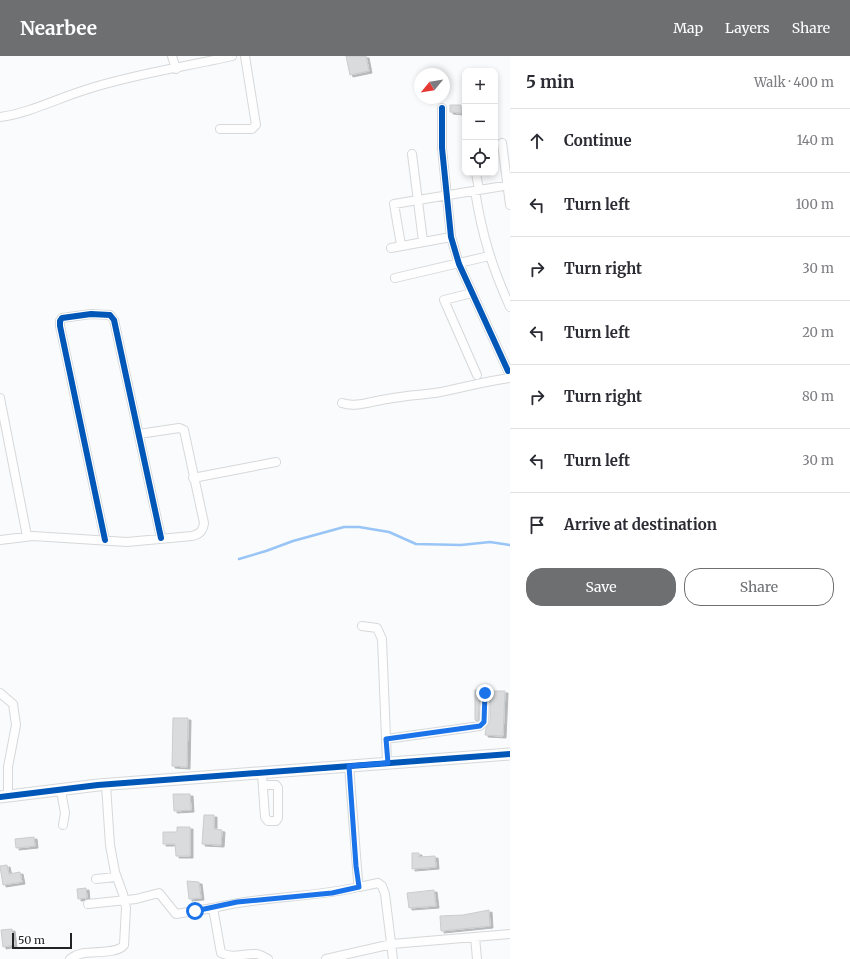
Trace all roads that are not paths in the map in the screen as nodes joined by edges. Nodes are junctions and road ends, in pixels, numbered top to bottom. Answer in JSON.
{"nodes":[{"id":1,"x":172,"y":56,"type":"edge"},
{"id":2,"x":232,"y":56,"type":"edge"},
{"id":3,"x":245,"y":56,"type":"edge"},
{"id":4,"x":176,"y":69,"type":"junction"},
{"id":5,"x":442,"y":108,"type":"dead end"},
{"id":6,"x":0,"y":117,"type":"edge"},
{"id":7,"x":220,"y":129,"type":"dead end"},
{"id":8,"x":502,"y":144,"type":"dead end"},
{"id":9,"x":412,"y":154,"type":"dead end"},
{"id":10,"x":476,"y":176,"type":"edge"},
{"id":11,"x":509,"y":185,"type":"edge"},
{"id":12,"x":477,"y":190,"type":"junction"},
{"id":13,"x":448,"y":196,"type":"junction"},
{"id":14,"x":417,"y":200,"type":"junction"},
{"id":15,"x":510,"y":204,"type":"edge"},
{"id":16,"x":451,"y":237,"type":"junction"},
{"id":17,"x":423,"y":241,"type":"junction"},
{"id":18,"x":401,"y":245,"type":"junction"},
{"id":19,"x":391,"y":248,"type":"dead end"},
{"id":20,"x":489,"y":256,"type":"junction"},
{"id":21,"x":459,"y":264,"type":"junction"},
{"id":22,"x":395,"y":278,"type":"dead end"},
{"id":23,"x":472,"y":292,"type":"junction"},
{"id":24,"x":510,"y":308,"type":"edge"},
{"id":25,"x":477,"y":374,"type":"dead end"},
{"id":26,"x":509,"y":375,"type":"edge"},
{"id":27,"x":0,"y":398,"type":"edge"},
{"id":28,"x":342,"y":403,"type":"dead end"},
{"id":29,"x":139,"y":434,"type":"junction"},
{"id":30,"x":276,"y":462,"type":"dead end"},
{"id":31,"x":193,"y":478,"type":"junction"},
{"id":32,"x":27,"y":536,"type":"junction"},
{"id":33,"x":161,"y":538,"type":"junction"},
{"id":34,"x":0,"y":540,"type":"edge"},
{"id":35,"x":105,"y":540,"type":"junction"},
{"id":36,"x":362,"y":626,"type":"dead end"},
{"id":37,"x":0,"y":693,"type":"edge"},
{"id":38,"x":485,"y":693,"type":"dead end"},
{"id":39,"x":386,"y":739,"type":"junction"},
{"id":40,"x":510,"y":754,"type":"edge"},
{"id":41,"x":388,"y":763,"type":"junction"},
{"id":42,"x":349,"y":766,"type":"junction"},
{"id":43,"x":106,"y":785,"type":"junction"},
{"id":44,"x":60,"y":790,"type":"junction"},
{"id":45,"x":4,"y":797,"type":"edge"},
{"id":46,"x":63,"y":825,"type":"dead end"},
{"id":47,"x":116,"y":877,"type":"junction"},
{"id":48,"x":96,"y":879,"type":"dead end"},
{"id":49,"x":359,"y":887,"type":"junction"},
{"id":50,"x":124,"y":900,"type":"junction"},
{"id":51,"x":88,"y":904,"type":"dead end"},
{"id":52,"x":213,"y":908,"type":"junction"},
{"id":53,"x":510,"y":934,"type":"edge"},
{"id":54,"x":475,"y":938,"type":"junction"},
{"id":55,"x":392,"y":944,"type":"junction"},
{"id":56,"x":234,"y":958,"type":"edge"},
{"id":57,"x":70,"y":959,"type":"edge"},
{"id":58,"x":268,"y":959,"type":"edge"},
{"id":59,"x":326,"y":959,"type":"edge"},
{"id":60,"x":393,"y":959,"type":"edge"},
{"id":61,"x":476,"y":959,"type":"edge"}],
"edges":[{"from":1,"to":4,"type":"street"},
{"from":2,"to":4,"type":"street"},
{"from":3,"to":7,"type":"street"},
{"from":4,"to":6,"type":"street"},
{"from":5,"to":13,"type":"street"},
{"from":8,"to":11,"type":"street"},
{"from":9,"to":14,"type":"street"},
{"from":10,"to":12,"type":"street"},
{"from":11,"to":12,"type":"street"},
{"from":11,"to":15,"type":"street"},
{"from":12,"to":13,"type":"street"},
{"from":12,"to":20,"type":"street"},
{"from":13,"to":14,"type":"street"},
{"from":13,"to":16,"type":"street"},
{"from":14,"to":17,"type":"street"},
{"from":14,"to":18,"type":"street"},
{"from":16,"to":17,"type":"street"},
{"from":16,"to":21,"type":"street"},
{"from":17,"to":18,"type":"street"},
{"from":18,"to":19,"type":"street"},
{"from":20,"to":21,"type":"street"},
{"from":20,"to":24,"type":"street"},
{"from":21,"to":22,"type":"street"},
{"from":21,"to":23,"type":"street"},
{"from":23,"to":25,"type":"street"},
{"from":23,"to":26,"type":"street"},
{"from":26,"to":28,"type":"street"},
{"from":27,"to":32,"type":"street"},
{"from":29,"to":31,"type":"street"},
{"from":29,"to":33,"type":"street"},
{"from":29,"to":35,"type":"street"},
{"from":30,"to":31,"type":"street"},
{"from":31,"to":33,"type":"street"},
{"from":32,"to":34,"type":"street"},
{"from":32,"to":35,"type":"street"},
{"from":33,"to":35,"type":"street"},
{"from":36,"to":39,"type":"street"},
{"from":37,"to":45,"type":"street"},
{"from":38,"to":39,"type":"street"},
{"from":39,"to":41,"type":"street"},
{"from":40,"to":41,"type":"street"},
{"from":41,"to":42,"type":"street"},
{"from":42,"to":43,"type":"street"},
{"from":42,"to":49,"type":"street"},
{"from":43,"to":44,"type":"street"},
{"from":43,"to":47,"type":"street"},
{"from":44,"to":45,"type":"street"},
{"from":44,"to":46,"type":"street"},
{"from":47,"to":48,"type":"street"},
{"from":47,"to":50,"type":"street"},
{"from":49,"to":52,"type":"street"},
{"from":49,"to":55,"type":"street"},
{"from":50,"to":51,"type":"street"},
{"from":50,"to":52,"type":"street"},
{"from":50,"to":57,"type":"street"},
{"from":52,"to":56,"type":"street"},
{"from":53,"to":54,"type":"street"},
{"from":54,"to":55,"type":"street"},
{"from":54,"to":61,"type":"street"},
{"from":55,"to":59,"type":"street"},
{"from":55,"to":60,"type":"street"},
{"from":56,"to":58,"type":"street"}]}
